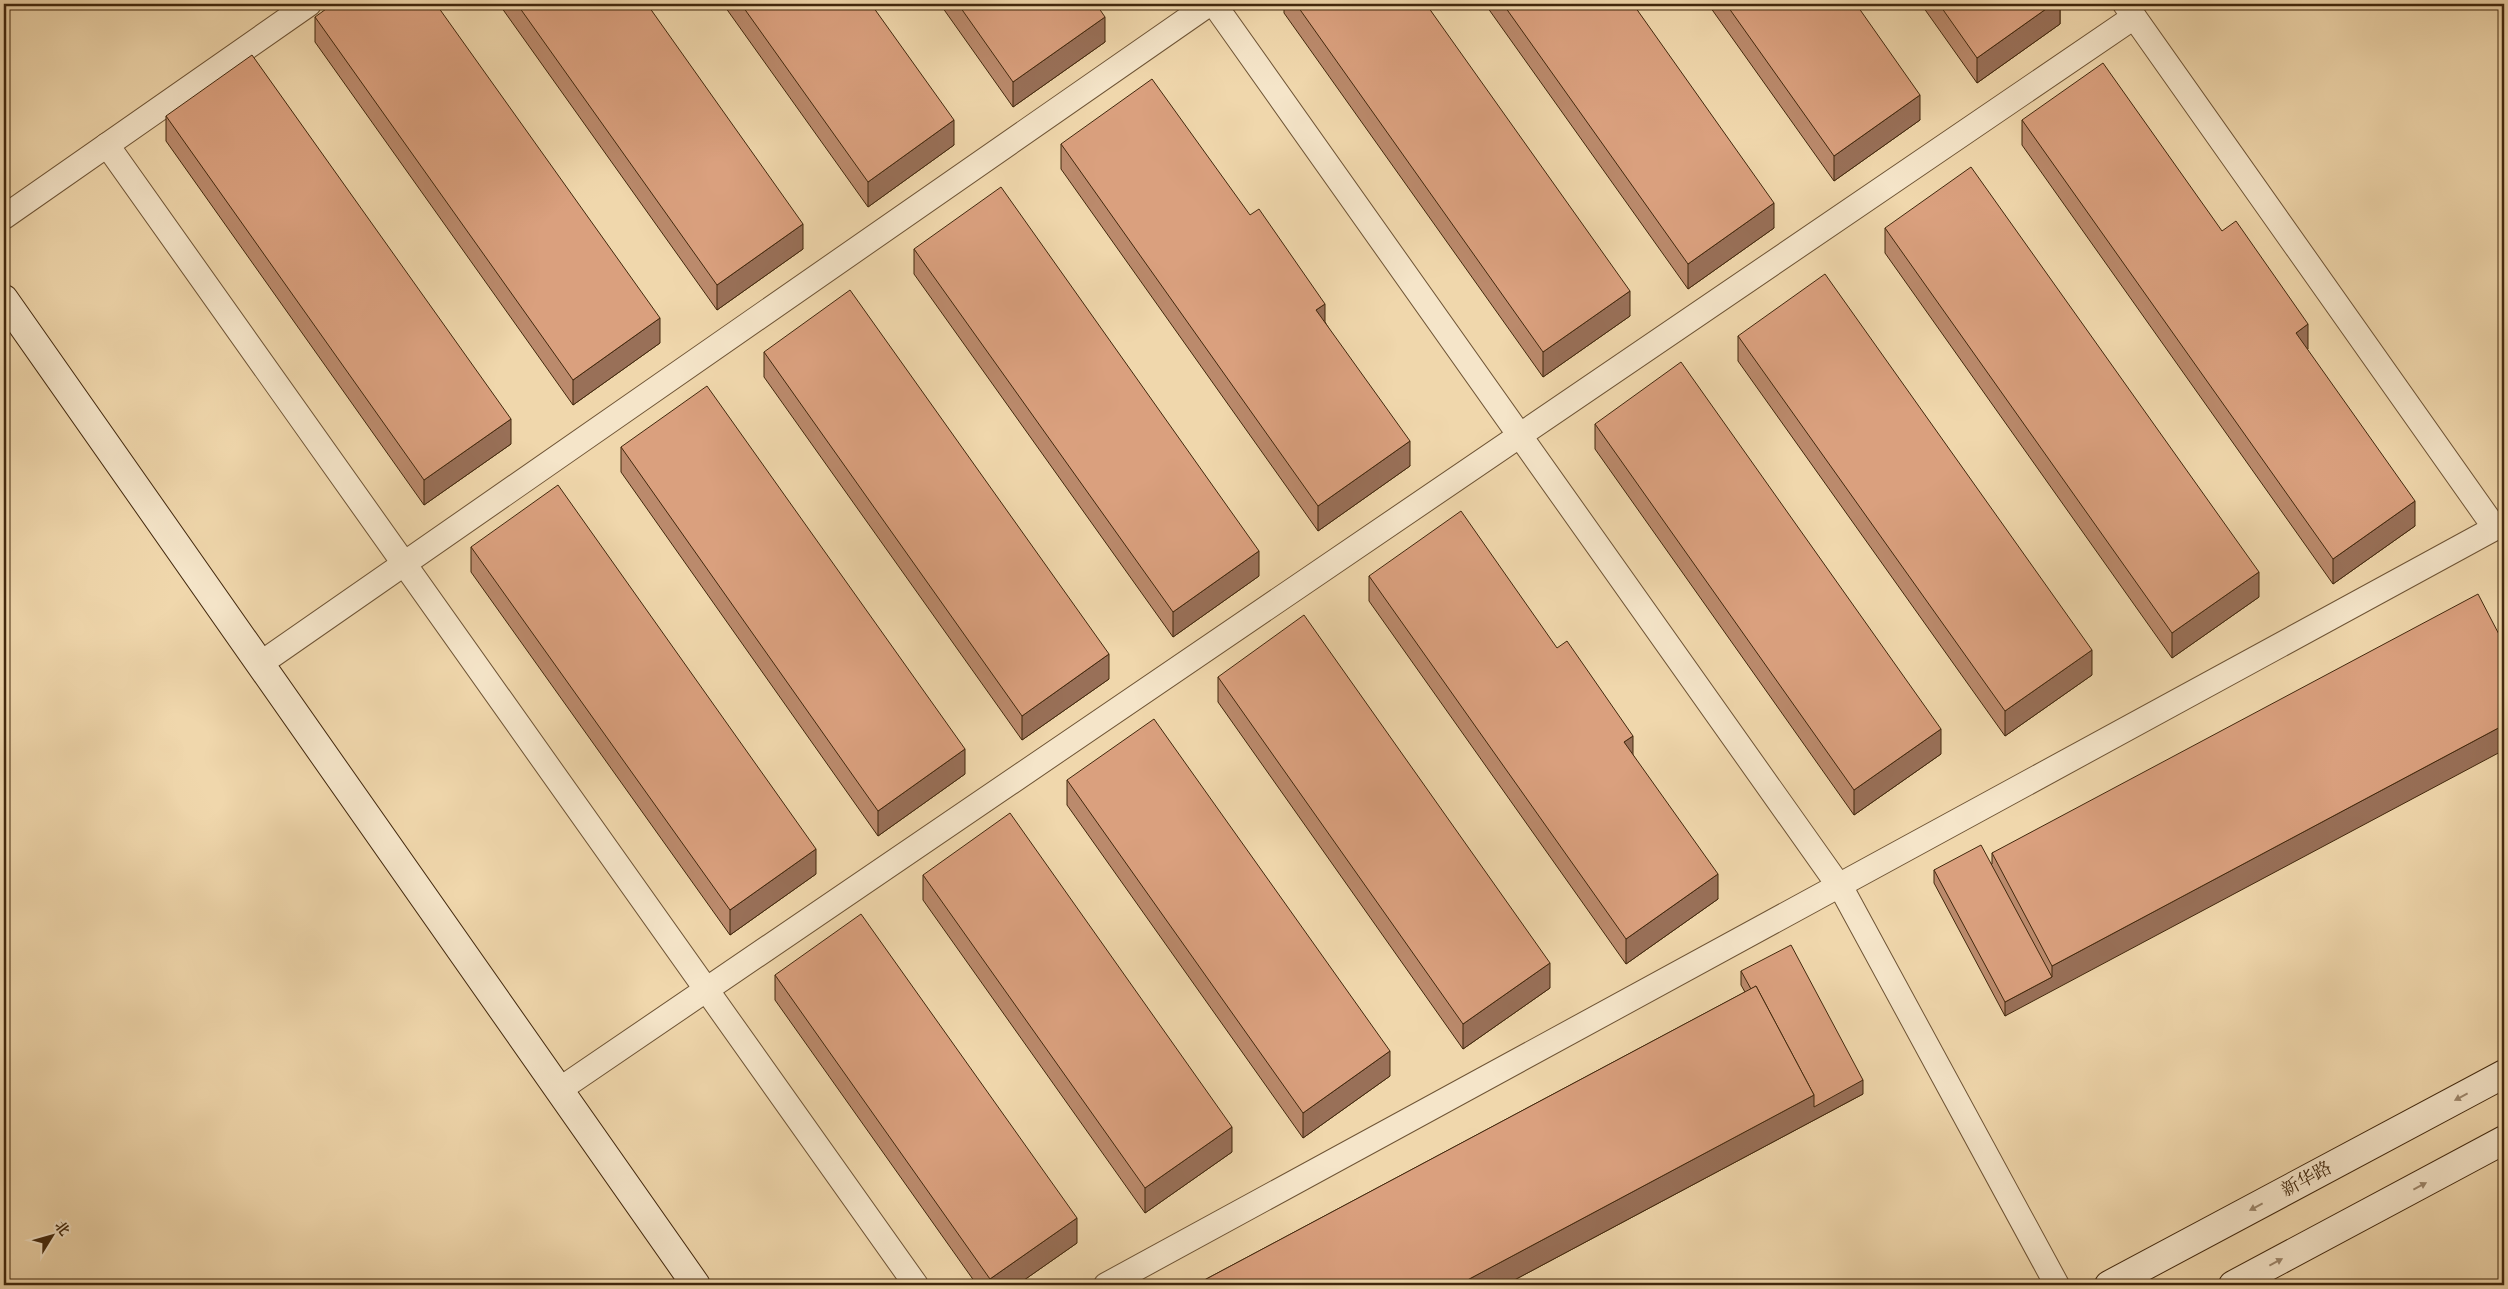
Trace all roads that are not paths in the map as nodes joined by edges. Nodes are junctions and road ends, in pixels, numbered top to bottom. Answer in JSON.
{"nodes":[{"id":1,"x":309,"y":4,"type":"edge"},
{"id":2,"x":1209,"y":4,"type":"edge"},
{"id":3,"x":1214,"y":4,"type":"edge"},
{"id":4,"x":2130,"y":10,"type":"edge"},
{"id":5,"x":107,"y":145,"type":"junction"},
{"id":6,"x":4,"y":217,"type":"edge"},
{"id":7,"x":4,"y":300,"type":"edge"},
{"id":8,"x":1519,"y":435,"type":"junction"},
{"id":9,"x":404,"y":564,"type":"junction"},
{"id":10,"x":260,"y":664,"type":"junction"},
{"id":11,"x":1838,"y":886,"type":"junction"},
{"id":12,"x":706,"y":990,"type":"junction"},
{"id":13,"x":2504,"y":1074,"type":"edge"},
{"id":14,"x":559,"y":1090,"type":"junction"},
{"id":15,"x":2504,"y":1140,"type":"edge"},
{"id":16,"x":696,"y":1285,"type":"edge"},
{"id":17,"x":916,"y":1285,"type":"edge"},
{"id":18,"x":1106,"y":1285,"type":"edge"},
{"id":19,"x":2057,"y":1285,"type":"edge"},
{"id":20,"x":2109,"y":1285,"type":"edge"},
{"id":21,"x":2233,"y":1285,"type":"edge"}],
"edges":[{"from":1,"to":5,"type":"lane"},
{"from":2,"to":9,"type":"lane"},
{"from":3,"to":8,"type":"lane"},
{"from":4,"to":8,"type":"lane"},
{"from":4,"to":11,"type":"lane"},
{"from":5,"to":6,"type":"lane"},
{"from":5,"to":9,"type":"lane"},
{"from":7,"to":10,"type":"street"},
{"from":8,"to":11,"type":"lane"},
{"from":8,"to":12,"type":"lane"},
{"from":9,"to":10,"type":"lane"},
{"from":9,"to":12,"type":"lane"},
{"from":10,"to":14,"type":"street"},
{"from":11,"to":18,"type":"lane"},
{"from":11,"to":19,"type":"lane"},
{"from":12,"to":14,"type":"lane"},
{"from":12,"to":17,"type":"lane"},
{"from":13,"to":20,"type":"street","name":"新华路","one_way":true},
{"from":14,"to":16,"type":"street"},
{"from":21,"to":15,"type":"street","one_way":true}]}
